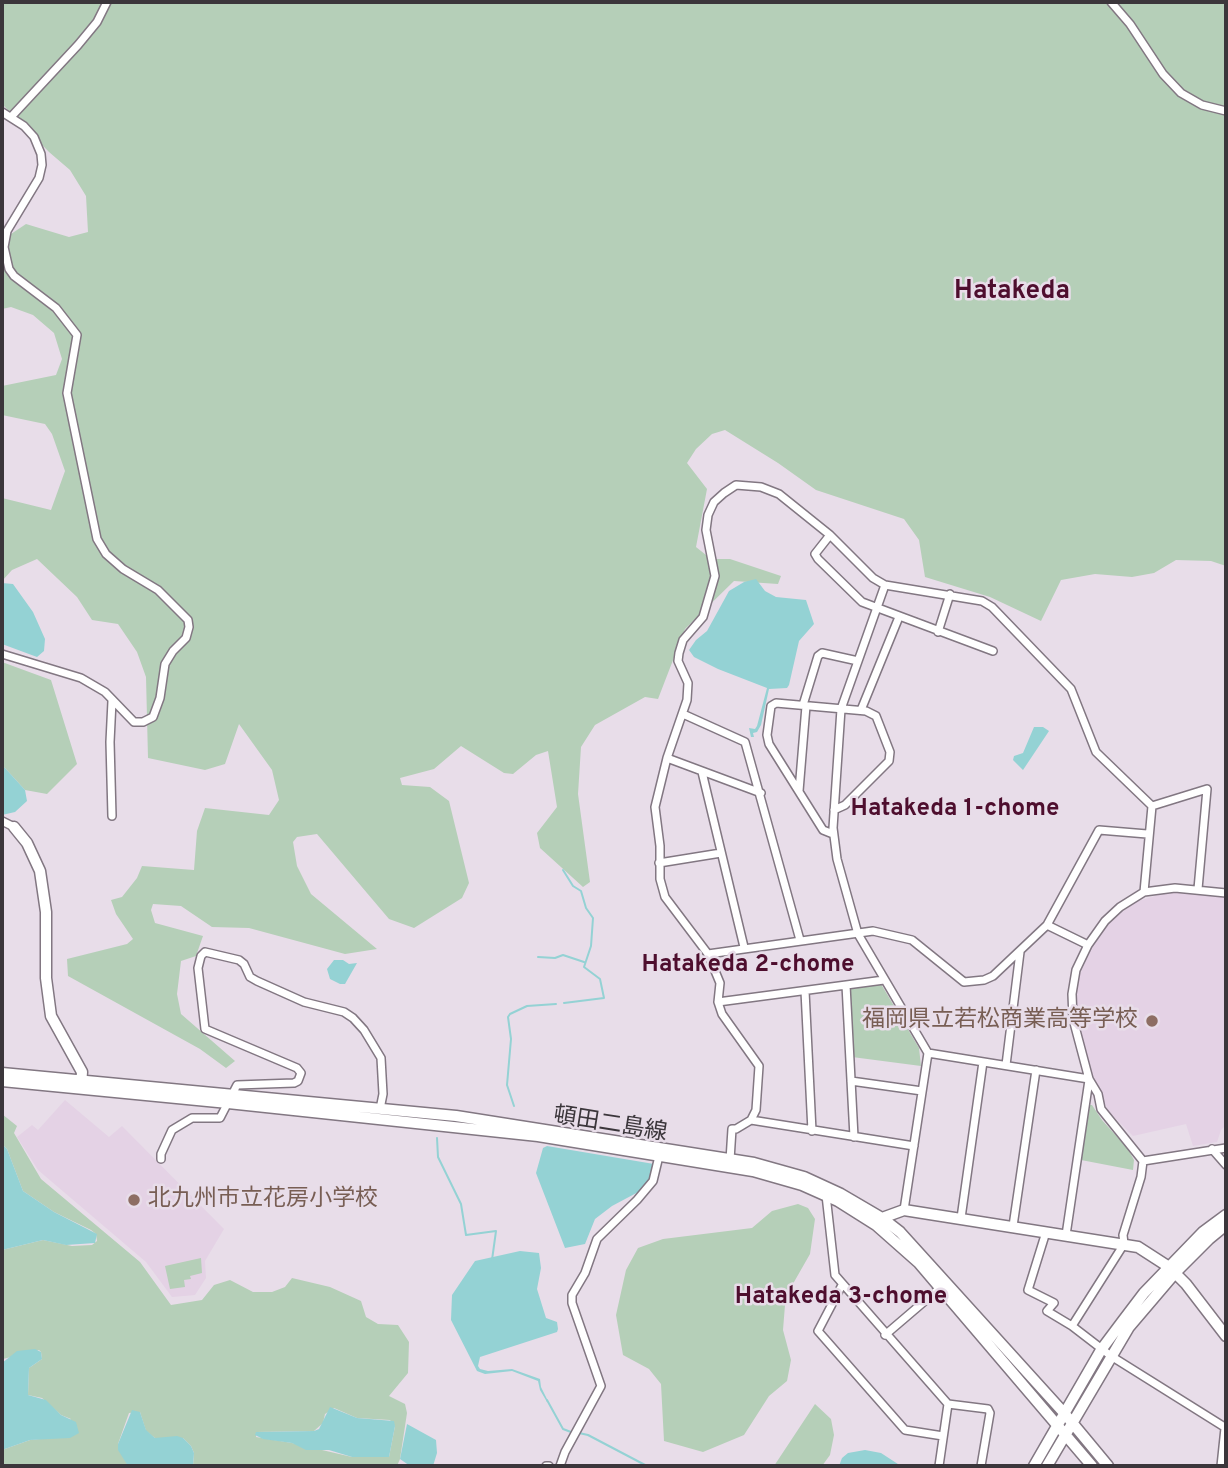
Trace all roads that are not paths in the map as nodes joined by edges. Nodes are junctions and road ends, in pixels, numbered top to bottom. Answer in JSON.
{"nodes":[{"id":1,"x":107,"y":2,"type":"edge"},
{"id":2,"x":1111,"y":2,"type":"edge"},
{"id":3,"x":1226,"y":111,"type":"edge"},
{"id":4,"x":2,"y":112,"type":"edge"},
{"id":5,"x":11,"y":117,"type":"junction"},
{"id":6,"x":830,"y":535,"type":"junction"},
{"id":7,"x":885,"y":585,"type":"junction"},
{"id":8,"x":950,"y":594,"type":"junction"},
{"id":9,"x":877,"y":608,"type":"junction"},
{"id":10,"x":900,"y":617,"type":"junction"},
{"id":11,"x":938,"y":632,"type":"junction"},
{"id":12,"x":993,"y":651,"type":"dead end"},
{"id":13,"x":2,"y":654,"type":"edge"},
{"id":14,"x":858,"y":662,"type":"junction"},
{"id":15,"x":112,"y":700,"type":"junction"},
{"id":16,"x":804,"y":705,"type":"junction"},
{"id":17,"x":841,"y":709,"type":"junction"},
{"id":18,"x":862,"y":710,"type":"junction"},
{"id":19,"x":683,"y":714,"type":"junction"},
{"id":20,"x":667,"y":758,"type":"junction"},
{"id":21,"x":702,"y":772,"type":"junction"},
{"id":22,"x":799,"y":792,"type":"junction"},
{"id":23,"x":761,"y":793,"type":"junction"},
{"id":24,"x":1152,"y":806,"type":"junction"},
{"id":25,"x":834,"y":810,"type":"junction"},
{"id":26,"x":112,"y":816,"type":"dead end"},
{"id":27,"x":2,"y":821,"type":"edge"},
{"id":28,"x":14,"y":827,"type":"joint"},
{"id":29,"x":833,"y":834,"type":"junction"},
{"id":30,"x":1147,"y":834,"type":"junction"},
{"id":31,"x":721,"y":853,"type":"junction"},
{"id":32,"x":659,"y":863,"type":"junction"},
{"id":33,"x":1198,"y":889,"type":"junction"},
{"id":34,"x":1144,"y":892,"type":"junction"},
{"id":35,"x":1226,"y":893,"type":"edge"},
{"id":36,"x":1047,"y":925,"type":"junction"},
{"id":37,"x":858,"y":934,"type":"junction"},
{"id":38,"x":800,"y":940,"type":"junction"},
{"id":39,"x":1088,"y":945,"type":"junction"},
{"id":40,"x":744,"y":947,"type":"junction"},
{"id":41,"x":1020,"y":951,"type":"junction"},
{"id":42,"x":708,"y":954,"type":"junction"},
{"id":43,"x":884,"y":980,"type":"junction"},
{"id":44,"x":846,"y":985,"type":"junction"},
{"id":45,"x":805,"y":991,"type":"junction"},
{"id":46,"x":718,"y":1002,"type":"junction"},
{"id":47,"x":928,"y":1053,"type":"junction"},
{"id":48,"x":983,"y":1062,"type":"junction"},
{"id":49,"x":1006,"y":1065,"type":"junction"},
{"id":50,"x":1035,"y":1070,"type":"junction"},
{"id":51,"x":2,"y":1073,"type":"edge"},
{"id":52,"x":1089,"y":1079,"type":"junction"},
{"id":53,"x":851,"y":1081,"type":"junction"},
{"id":54,"x":2,"y":1082,"type":"edge"},
{"id":55,"x":81,"y":1085,"type":"junction"},
{"id":56,"x":922,"y":1091,"type":"junction"},
{"id":57,"x":231,"y":1099,"type":"junction"},
{"id":58,"x":380,"y":1110,"type":"junction"},
{"id":59,"x":751,"y":1120,"type":"junction"},
{"id":60,"x":812,"y":1130,"type":"junction"},
{"id":61,"x":854,"y":1137,"type":"junction"},
{"id":62,"x":914,"y":1146,"type":"junction"},
{"id":63,"x":1226,"y":1148,"type":"edge"},
{"id":64,"x":1212,"y":1149,"type":"junction"},
{"id":65,"x":660,"y":1152,"type":"junction"},
{"id":66,"x":162,"y":1159,"type":"dead end"},
{"id":67,"x":1143,"y":1161,"type":"junction"},
{"id":68,"x":730,"y":1163,"type":"junction"},
{"id":69,"x":1226,"y":1164,"type":"edge"},
{"id":70,"x":827,"y":1192,"type":"junction"},
{"id":71,"x":904,"y":1210,"type":"junction"},
{"id":72,"x":1226,"y":1215,"type":"edge"},
{"id":73,"x":882,"y":1218,"type":"junction"},
{"id":74,"x":961,"y":1218,"type":"junction"},
{"id":75,"x":1226,"y":1225,"type":"edge"},
{"id":76,"x":1013,"y":1226,"type":"junction"},
{"id":77,"x":1046,"y":1232,"type":"junction"},
{"id":78,"x":1066,"y":1235,"type":"junction"},
{"id":79,"x":1124,"y":1244,"type":"junction"},
{"id":80,"x":1172,"y":1270,"type":"junction"},
{"id":81,"x":842,"y":1285,"type":"junction"},
{"id":82,"x":940,"y":1288,"type":"junction"},
{"id":83,"x":1072,"y":1326,"type":"junction"},
{"id":84,"x":885,"y":1335,"type":"junction"},
{"id":85,"x":1226,"y":1336,"type":"edge"},
{"id":86,"x":1106,"y":1353,"type":"junction"},
{"id":87,"x":948,"y":1404,"type":"junction"},
{"id":88,"x":1064,"y":1413,"type":"junction"},
{"id":89,"x":1072,"y":1424,"type":"junction"},
{"id":90,"x":1057,"y":1425,"type":"junction"},
{"id":91,"x":1226,"y":1428,"type":"edge"},
{"id":92,"x":943,"y":1436,"type":"junction"},
{"id":93,"x":1065,"y":1436,"type":"junction"},
{"id":94,"x":560,"y":1466,"type":"edge"},
{"id":95,"x":939,"y":1466,"type":"edge"},
{"id":96,"x":981,"y":1466,"type":"edge"},
{"id":97,"x":1034,"y":1466,"type":"edge"},
{"id":98,"x":1047,"y":1466,"type":"edge"},
{"id":99,"x":1092,"y":1466,"type":"edge"},
{"id":100,"x":1108,"y":1466,"type":"edge"},
{"id":101,"x":1221,"y":1466,"type":"edge"}],
"edges":[{"from":1,"to":5,"type":"street"},
{"from":2,"to":3,"type":"street"},
{"from":4,"to":5,"type":"street"},
{"from":5,"to":15,"type":"street"},
{"from":6,"to":7,"type":"street"},
{"from":6,"to":9,"type":"street"},
{"from":6,"to":19,"type":"street"},
{"from":7,"to":8,"type":"street"},
{"from":7,"to":9,"type":"street"},
{"from":8,"to":11,"type":"street"},
{"from":8,"to":24,"type":"street"},
{"from":9,"to":10,"type":"street"},
{"from":9,"to":14,"type":"street"},
{"from":10,"to":11,"type":"street"},
{"from":10,"to":18,"type":"street"},
{"from":11,"to":12,"type":"street"},
{"from":13,"to":15,"type":"street"},
{"from":14,"to":16,"type":"street"},
{"from":14,"to":17,"type":"street"},
{"from":15,"to":26,"type":"street"},
{"from":16,"to":17,"type":"street"},
{"from":16,"to":22,"type":"street"},
{"from":16,"to":22,"type":"street"},
{"from":17,"to":18,"type":"street"},
{"from":17,"to":25,"type":"street"},
{"from":18,"to":25,"type":"street"},
{"from":19,"to":20,"type":"street"},
{"from":19,"to":23,"type":"street"},
{"from":20,"to":21,"type":"street"},
{"from":20,"to":32,"type":"street"},
{"from":21,"to":23,"type":"street"},
{"from":21,"to":31,"type":"street"},
{"from":22,"to":29,"type":"street"},
{"from":23,"to":38,"type":"street"},
{"from":24,"to":30,"type":"street"},
{"from":24,"to":33,"type":"street"},
{"from":25,"to":29,"type":"street"},
{"from":27,"to":28,"type":"street"},
{"from":28,"to":55,"type":"main road"},
{"from":29,"to":37,"type":"street"},
{"from":30,"to":34,"type":"street"},
{"from":30,"to":36,"type":"street"},
{"from":31,"to":32,"type":"street"},
{"from":31,"to":40,"type":"street"},
{"from":32,"to":42,"type":"street"},
{"from":33,"to":34,"type":"street"},
{"from":33,"to":35,"type":"street"},
{"from":34,"to":39,"type":"street"},
{"from":36,"to":39,"type":"street"},
{"from":36,"to":41,"type":"street"},
{"from":37,"to":38,"type":"street"},
{"from":37,"to":41,"type":"street"},
{"from":37,"to":43,"type":"street"},
{"from":38,"to":40,"type":"street"},
{"from":39,"to":52,"type":"street"},
{"from":40,"to":42,"type":"street"},
{"from":41,"to":49,"type":"street"},
{"from":42,"to":46,"type":"street"},
{"from":43,"to":44,"type":"street"},
{"from":43,"to":47,"type":"street"},
{"from":44,"to":45,"type":"street"},
{"from":44,"to":53,"type":"street"},
{"from":45,"to":46,"type":"street"},
{"from":45,"to":60,"type":"street"},
{"from":46,"to":59,"type":"street"},
{"from":47,"to":48,"type":"street"},
{"from":47,"to":56,"type":"street"},
{"from":48,"to":49,"type":"street"},
{"from":48,"to":74,"type":"street"},
{"from":49,"to":50,"type":"street"},
{"from":50,"to":52,"type":"street"},
{"from":50,"to":76,"type":"street"},
{"from":51,"to":55,"type":"main road","name":"頓田二島線"},
{"from":52,"to":67,"type":"street"},
{"from":52,"to":78,"type":"street"},
{"from":53,"to":56,"type":"street"},
{"from":53,"to":61,"type":"street"},
{"from":54,"to":55,"type":"main road","name":"頓田二島線"},
{"from":55,"to":57,"type":"main road","name":"頓田二島線"},
{"from":56,"to":62,"type":"street"},
{"from":57,"to":58,"type":"main road","name":"頓田二島線"},
{"from":57,"to":58,"type":"street"},
{"from":57,"to":65,"type":"main road","name":"頓田二島線"},
{"from":57,"to":66,"type":"street"},
{"from":58,"to":65,"type":"main road","name":"頓田二島線"},
{"from":59,"to":60,"type":"street"},
{"from":59,"to":68,"type":"street"},
{"from":60,"to":61,"type":"street"},
{"from":61,"to":62,"type":"street"},
{"from":62,"to":71,"type":"street"},
{"from":63,"to":64,"type":"street"},
{"from":64,"to":67,"type":"street"},
{"from":64,"to":69,"type":"street"},
{"from":65,"to":68,"type":"main road","name":"頓田二島線"},
{"from":65,"to":94,"type":"street"},
{"from":67,"to":79,"type":"street"},
{"from":68,"to":70,"type":"main road","name":"頓田二島線"},
{"from":70,"to":73,"type":"main road","name":"頓田二島線"},
{"from":70,"to":81,"type":"street"},
{"from":70,"to":82,"type":"main road","name":"頓田二島線"},
{"from":71,"to":73,"type":"main road"},
{"from":71,"to":74,"type":"main road"},
{"from":72,"to":80,"type":"main road"},
{"from":73,"to":88,"type":"main road","name":"頓田二島線"},
{"from":74,"to":76,"type":"main road"},
{"from":75,"to":80,"type":"main road"},
{"from":76,"to":77,"type":"main road"},
{"from":77,"to":78,"type":"main road"},
{"from":77,"to":83,"type":"street"},
{"from":78,"to":79,"type":"main road"},
{"from":79,"to":80,"type":"main road"},
{"from":79,"to":83,"type":"street"},
{"from":80,"to":85,"type":"main road"},
{"from":80,"to":86,"type":"main road"},
{"from":81,"to":84,"type":"street"},
{"from":81,"to":92,"type":"street"},
{"from":82,"to":84,"type":"street"},
{"from":82,"to":90,"type":"main road","name":"頓田二島線"},
{"from":83,"to":86,"type":"street"},
{"from":84,"to":87,"type":"street"},
{"from":86,"to":88,"type":"main road"},
{"from":86,"to":89,"type":"main road"},
{"from":86,"to":91,"type":"street"},
{"from":87,"to":92,"type":"street"},
{"from":87,"to":96,"type":"street"},
{"from":88,"to":89,"type":"main road","name":"頓田二島線"},
{"from":88,"to":90,"type":"main road"},
{"from":89,"to":93,"type":"main road"},
{"from":89,"to":100,"type":"main road","name":"頓田二島線"},
{"from":90,"to":93,"type":"main road","name":"頓田二島線"},
{"from":90,"to":97,"type":"main road"},
{"from":91,"to":101,"type":"street"},
{"from":92,"to":95,"type":"street"},
{"from":93,"to":98,"type":"main road"},
{"from":93,"to":99,"type":"main road","name":"頓田二島線"}]}
